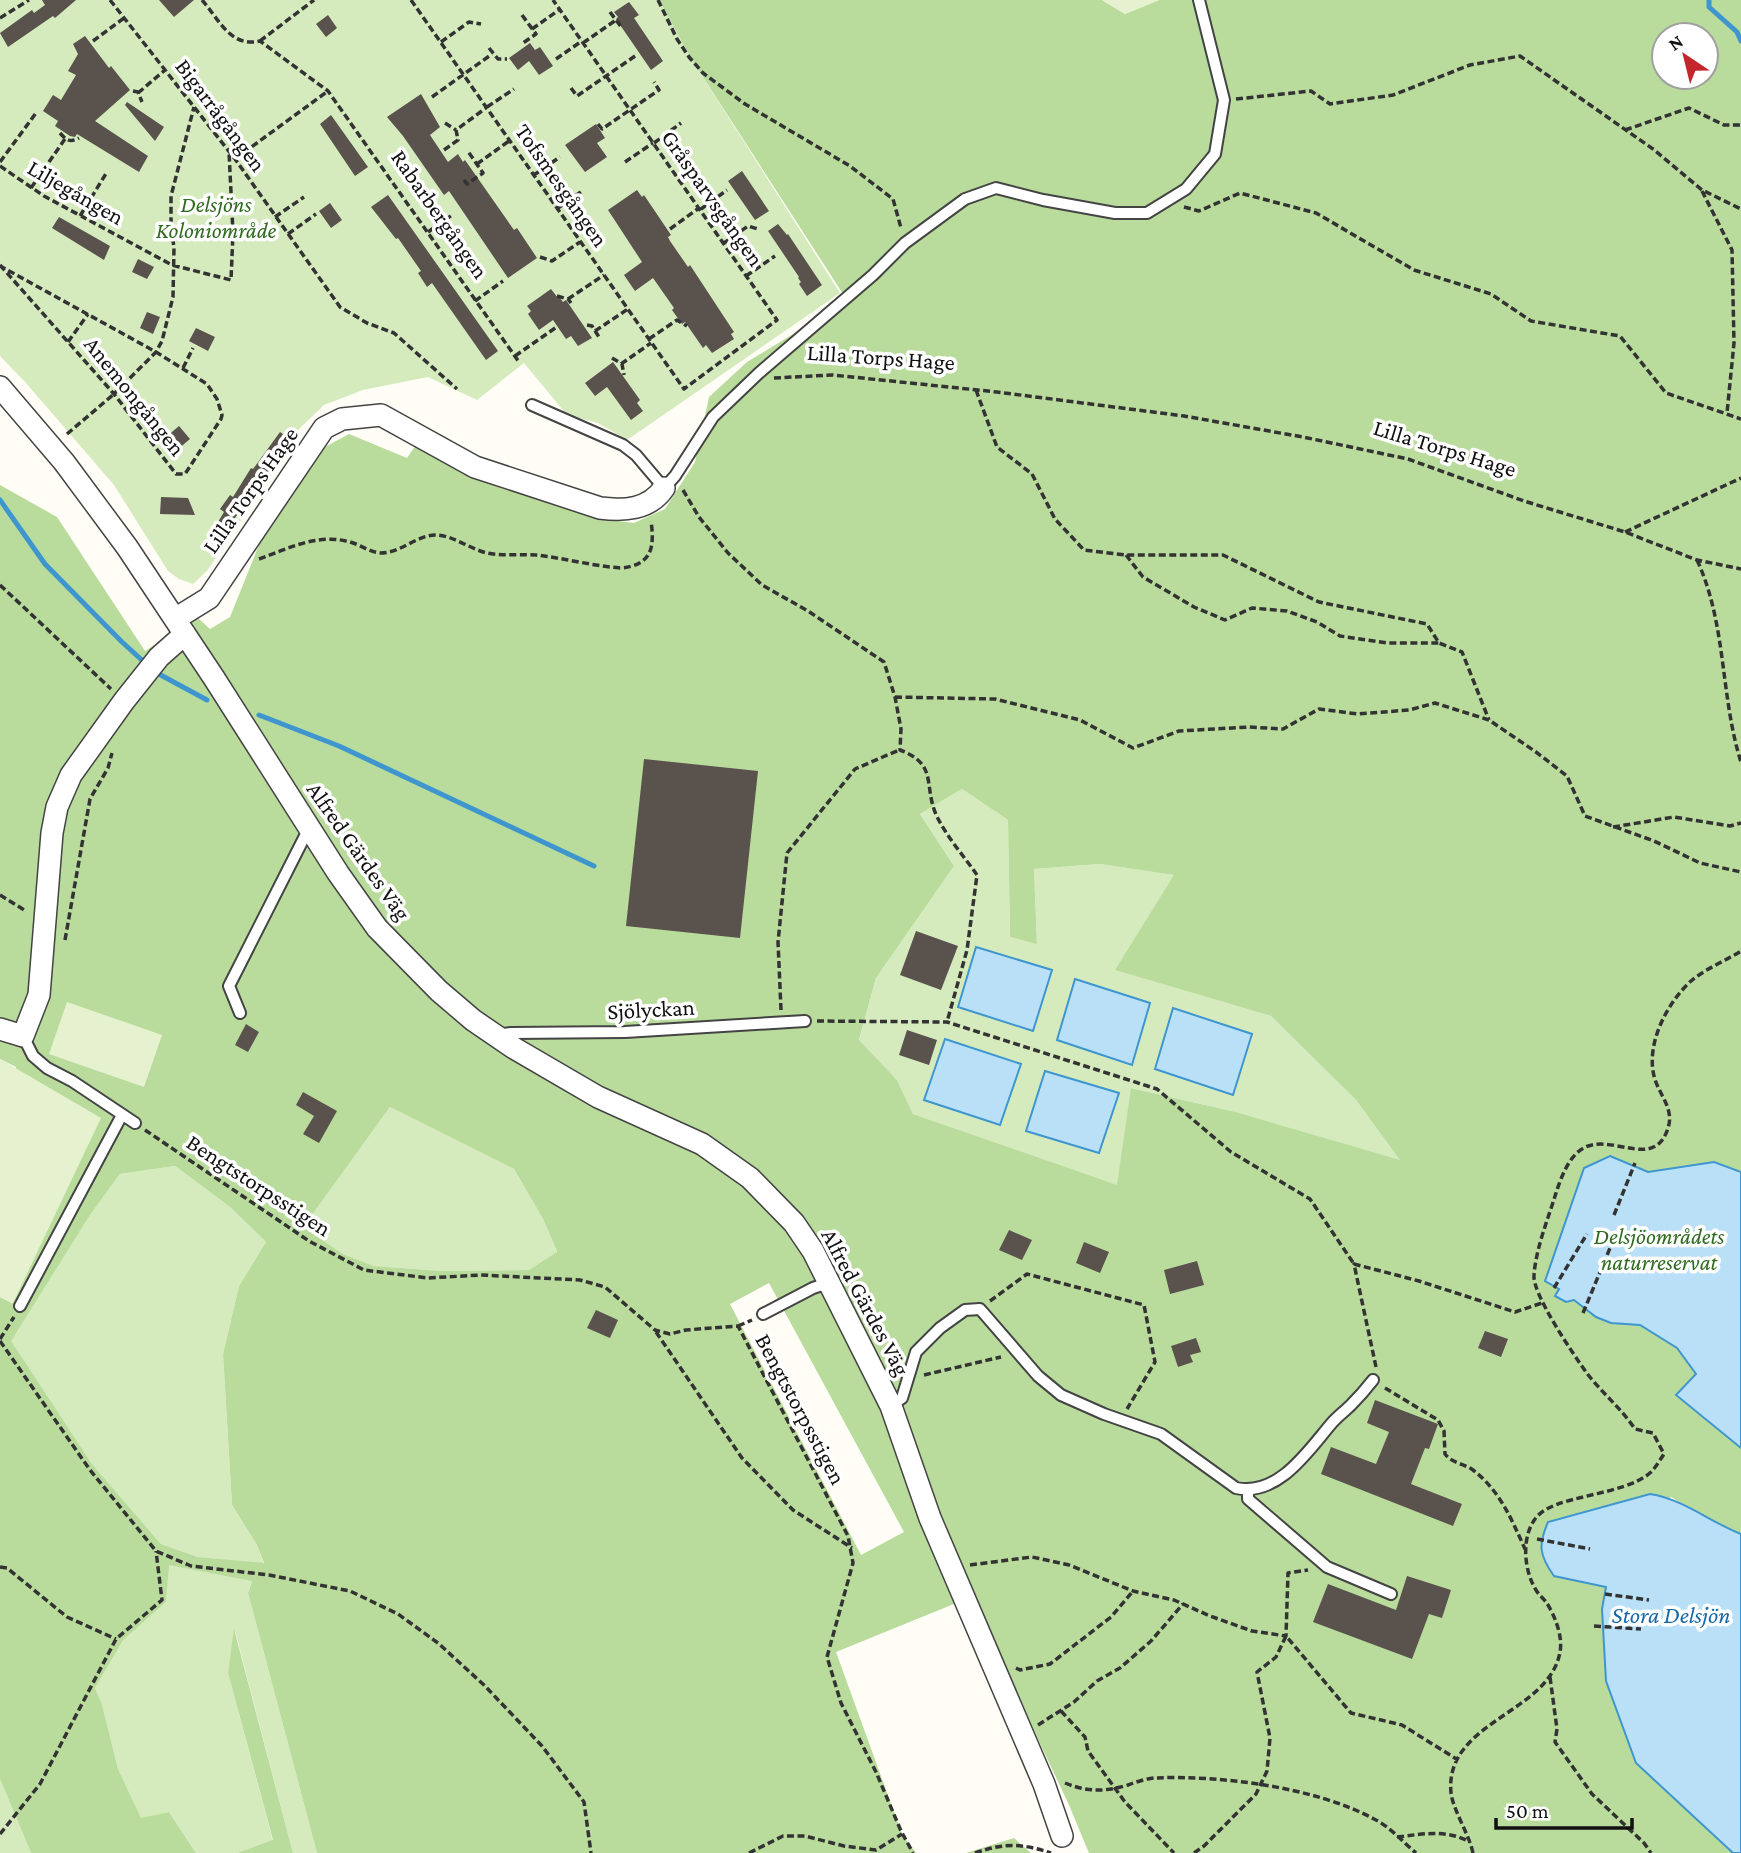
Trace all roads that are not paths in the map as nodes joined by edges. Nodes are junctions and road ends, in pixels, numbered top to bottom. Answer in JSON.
{"nodes":[{"id":1,"x":1199,"y":0,"type":"edge"},
{"id":2,"x":0,"y":387,"type":"edge"},
{"id":3,"x":533,"y":405,"type":"dead end"},
{"id":4,"x":670,"y":482,"type":"junction"},
{"id":5,"x":180,"y":627,"type":"junction"},
{"id":6,"x":309,"y":828,"type":"junction"},
{"id":7,"x":240,"y":1013,"type":"dead end"},
{"id":8,"x":805,"y":1021,"type":"road end"},
{"id":9,"x":0,"y":1029,"type":"edge"},
{"id":10,"x":23,"y":1036,"type":"junction"},
{"id":11,"x":500,"y":1038,"type":"junction"},
{"id":12,"x":122,"y":1115,"type":"junction"},
{"id":13,"x":135,"y":1123,"type":"road end"},
{"id":14,"x":828,"y":1283,"type":"junction"},
{"id":15,"x":20,"y":1306,"type":"road end"},
{"id":16,"x":763,"y":1314,"type":"dead end"},
{"id":17,"x":1373,"y":1380,"type":"road end"},
{"id":18,"x":891,"y":1406,"type":"junction"},
{"id":19,"x":1248,"y":1490,"type":"junction"},
{"id":20,"x":1391,"y":1594,"type":"dead end"},
{"id":21,"x":1057,"y":1844,"type":"edge"}],
"edges":[{"from":1,"to":4,"type":"lane"},
{"from":2,"to":5,"type":"street","name":"Alfred Gärdes Väg"},
{"from":3,"to":4,"type":"lane"},
{"from":4,"to":5,"type":"street","name":"Lilla Torps Hage"},
{"from":5,"to":6,"type":"street","name":"Alfred Gärdes Väg"},
{"from":5,"to":10,"type":"street","name":"Lilla Torps Hage"},
{"from":6,"to":7,"type":"lane"},
{"from":6,"to":11,"type":"street","name":"Alfred Gärdes Väg"},
{"from":8,"to":11,"type":"lane","name":"Sjölyckan"},
{"from":9,"to":10,"type":"street"},
{"from":10,"to":12,"type":"lane"},
{"from":11,"to":14,"type":"street","name":"Alfred Gärdes Väg"},
{"from":12,"to":13,"type":"lane"},
{"from":12,"to":15,"type":"lane"},
{"from":14,"to":16,"type":"lane"},
{"from":14,"to":18,"type":"street","name":"Alfred Gärdes Väg"},
{"from":17,"to":19,"type":"lane"},
{"from":18,"to":19,"type":"lane","name":"Alfred Gärdes Väg"},
{"from":18,"to":21,"type":"street","name":"Alfred Gärdes Väg"},
{"from":19,"to":20,"type":"lane"}]}
